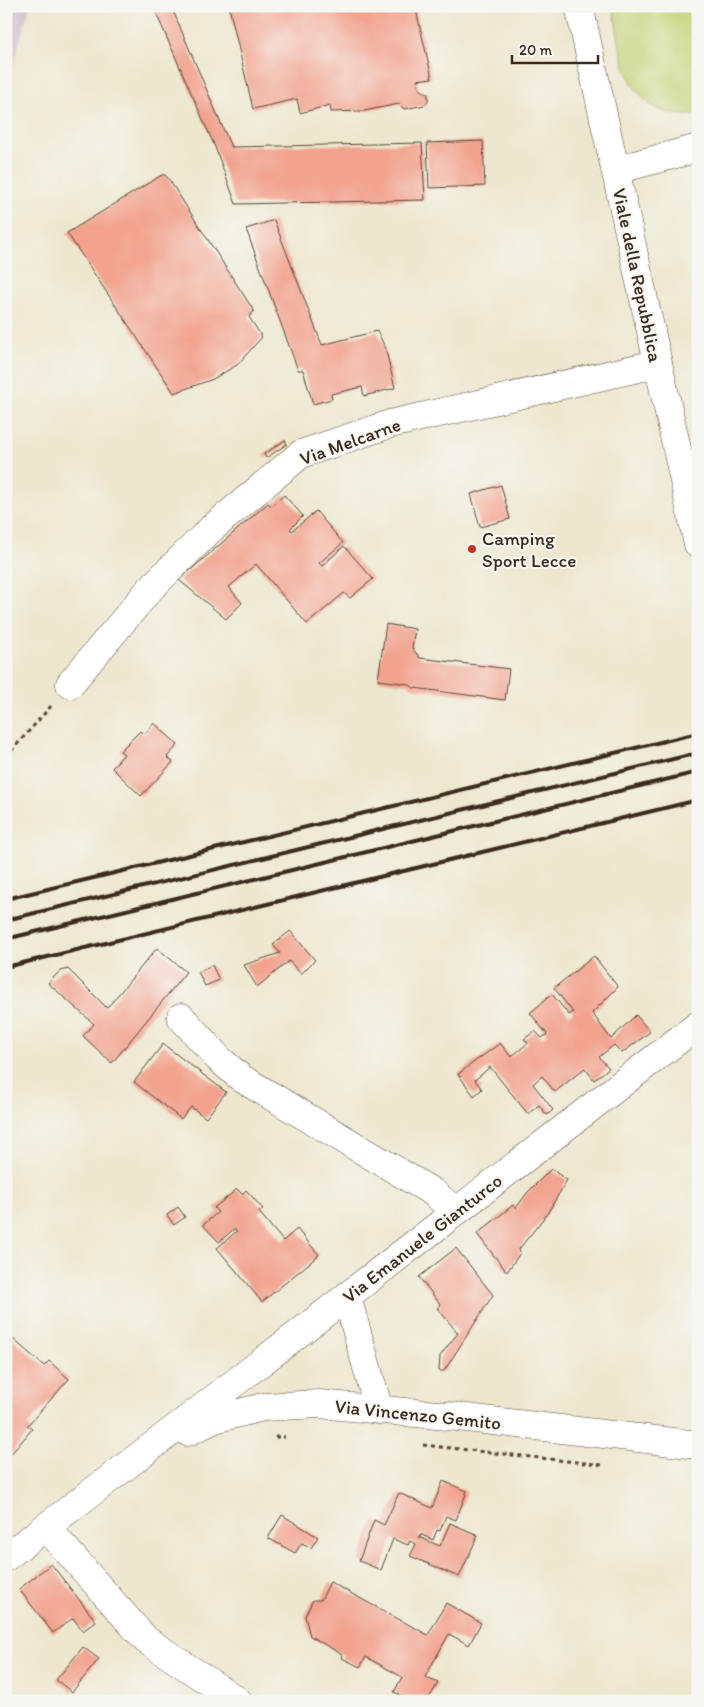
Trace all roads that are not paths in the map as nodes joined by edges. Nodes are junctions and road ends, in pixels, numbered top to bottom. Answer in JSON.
{"nodes":[{"id":1,"x":579,"y":6,"type":"edge"},
{"id":2,"x":698,"y":148,"type":"edge"},
{"id":3,"x":616,"y":170,"type":"junction"},
{"id":4,"x":656,"y":364,"type":"junction"},
{"id":5,"x":698,"y":544,"type":"edge"},
{"id":6,"x":70,"y":684,"type":"road end"},
{"id":7,"x":181,"y":1017,"type":"dead end"},
{"id":8,"x":698,"y":1024,"type":"edge"},
{"id":9,"x":455,"y":1211,"type":"junction"},
{"id":10,"x":347,"y":1297,"type":"junction"},
{"id":11,"x":379,"y":1410,"type":"junction"},
{"id":12,"x":698,"y":1445,"type":"edge"},
{"id":13,"x":146,"y":1451,"type":"junction"},
{"id":14,"x":46,"y":1527,"type":"junction"},
{"id":15,"x":6,"y":1556,"type":"edge"},
{"id":16,"x":238,"y":1701,"type":"edge"}],
"edges":[{"from":1,"to":3,"type":"street","name":"Viale della Repubblica"},
{"from":2,"to":3,"type":"street"},
{"from":3,"to":4,"type":"street","name":"Viale della Repubblica"},
{"from":4,"to":5,"type":"street","name":"Viale della Repubblica"},
{"from":4,"to":6,"type":"street","name":"Via Melcarne"},
{"from":7,"to":9,"type":"street"},
{"from":8,"to":9,"type":"street","name":"Via Emanuele Gianturco"},
{"from":9,"to":10,"type":"street","name":"Via Emanuele Gianturco"},
{"from":10,"to":11,"type":"street"},
{"from":10,"to":13,"type":"street","name":"Via Emanuele Gianturco"},
{"from":11,"to":12,"type":"street","name":"Via Vincenzo Gemito"},
{"from":11,"to":13,"type":"street","name":"Via Vincenzo Gemito"},
{"from":13,"to":14,"type":"street"},
{"from":14,"to":15,"type":"street"},
{"from":14,"to":16,"type":"street"}]}
